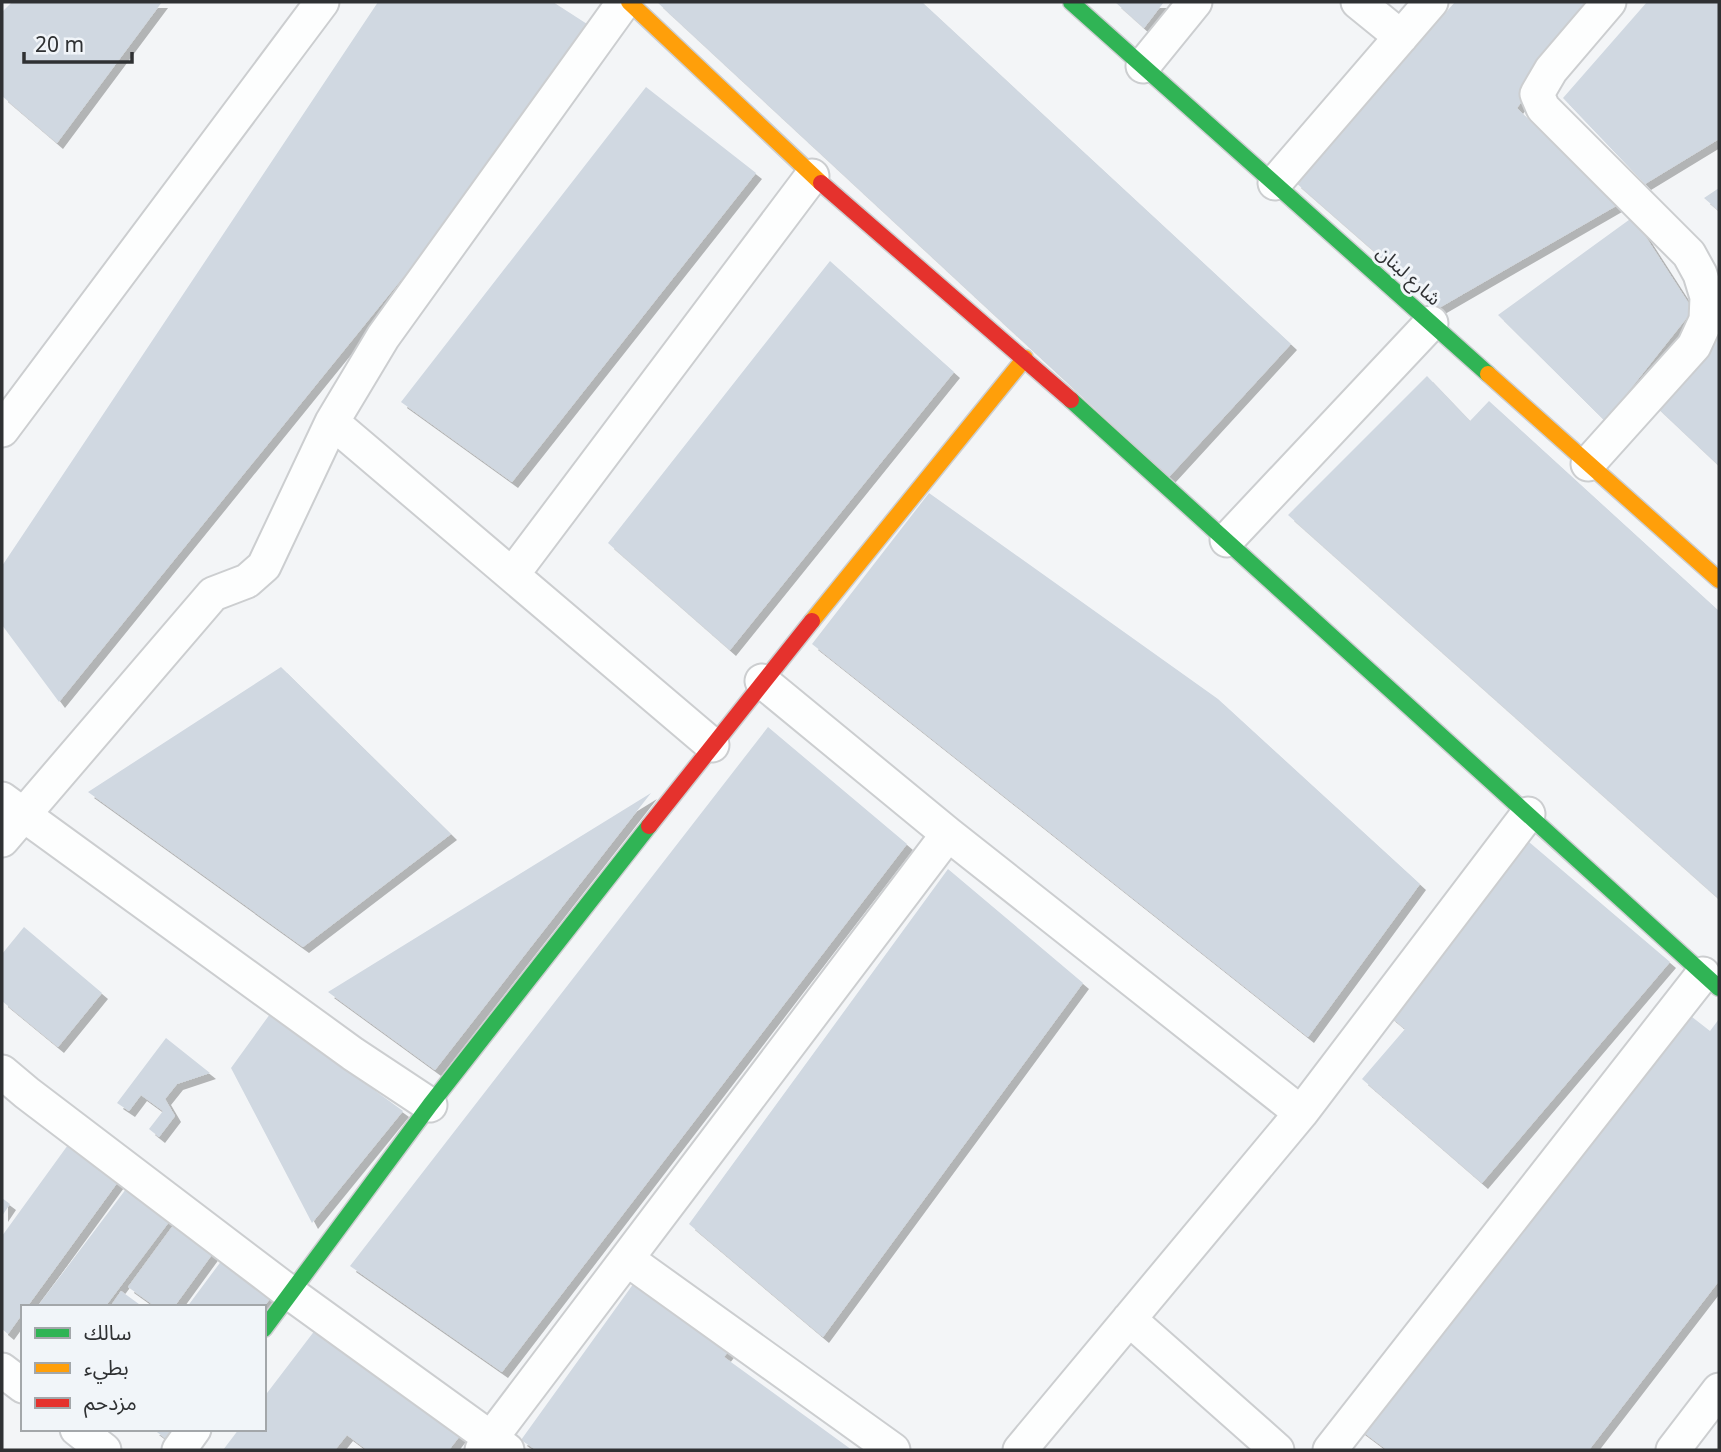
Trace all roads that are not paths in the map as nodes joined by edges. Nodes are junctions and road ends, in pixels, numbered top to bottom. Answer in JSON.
{"nodes":[{"id":1,"x":322,"y":2,"type":"edge"},
{"id":2,"x":626,"y":2,"type":"edge"},
{"id":3,"x":1071,"y":2,"type":"edge"},
{"id":4,"x":1195,"y":2,"type":"edge"},
{"id":5,"x":1358,"y":2,"type":"edge"},
{"id":6,"x":1432,"y":2,"type":"edge"},
{"id":7,"x":1609,"y":2,"type":"edge"},
{"id":8,"x":1401,"y":37,"type":"junction"},
{"id":9,"x":1143,"y":66,"type":"junction"},
{"id":10,"x":812,"y":176,"type":"junction"},
{"id":11,"x":1275,"y":183,"type":"junction"},
{"id":12,"x":1431,"y":323,"type":"junction"},
{"id":13,"x":1025,"y":358,"type":"junction"},
{"id":14,"x":332,"y":422,"type":"junction"},
{"id":15,"x":2,"y":429,"type":"edge"},
{"id":16,"x":1588,"y":464,"type":"junction"},
{"id":17,"x":1227,"y":540,"type":"junction"},
{"id":18,"x":512,"y":575,"type":"junction"},
{"id":19,"x":1719,"y":580,"type":"edge"},
{"id":20,"x":762,"y":681,"type":"junction"},
{"id":21,"x":712,"y":745,"type":"junction"},
{"id":22,"x":12,"y":807,"type":"edge"},
{"id":23,"x":1528,"y":814,"type":"junction"},
{"id":24,"x":948,"y":834,"type":"junction"},
{"id":25,"x":2,"y":840,"type":"edge"},
{"id":26,"x":1711,"y":981,"type":"edge"},
{"id":27,"x":2,"y":1072,"type":"edge"},
{"id":28,"x":430,"y":1105,"type":"junction"},
{"id":29,"x":1301,"y":1113,"type":"junction"},
{"id":30,"x":627,"y":1259,"type":"junction"},
{"id":31,"x":290,"y":1293,"type":"junction"},
{"id":32,"x":1129,"y":1319,"type":"junction"},
{"id":33,"x":266,"y":1326,"type":"edge"},
{"id":34,"x":2,"y":1370,"type":"edge"},
{"id":35,"x":21,"y":1384,"type":"edge"},
{"id":36,"x":1719,"y":1390,"type":"edge"},
{"id":37,"x":80,"y":1431,"type":"edge"},
{"id":38,"x":193,"y":1431,"type":"edge"},
{"id":39,"x":493,"y":1446,"type":"edge"},
{"id":40,"x":104,"y":1450,"type":"edge"},
{"id":41,"x":179,"y":1450,"type":"edge"},
{"id":42,"x":894,"y":1450,"type":"edge"},
{"id":43,"x":1020,"y":1450,"type":"edge"},
{"id":44,"x":1277,"y":1450,"type":"edge"},
{"id":45,"x":1330,"y":1450,"type":"edge"},
{"id":46,"x":1673,"y":1450,"type":"edge"}],
"edges":[{"from":1,"to":15,"type":"street"},
{"from":2,"to":10,"type":"street"},
{"from":2,"to":14,"type":"street"},
{"from":3,"to":9,"type":"street","name":"شارع لبنان"},
{"from":4,"to":9,"type":"street"},
{"from":5,"to":8,"type":"street"},
{"from":6,"to":8,"type":"street"},
{"from":7,"to":16,"type":"street"},
{"from":8,"to":11,"type":"street"},
{"from":9,"to":11,"type":"street","name":"شارع لبنان"},
{"from":10,"to":13,"type":"street"},
{"from":10,"to":18,"type":"street"},
{"from":11,"to":12,"type":"street","name":"شارع لبنان"},
{"from":12,"to":16,"type":"street","name":"شارع لبنان"},
{"from":12,"to":17,"type":"street"},
{"from":13,"to":17,"type":"street"},
{"from":13,"to":20,"type":"street"},
{"from":14,"to":18,"type":"street"},
{"from":14,"to":22,"type":"street"},
{"from":16,"to":19,"type":"street","name":"شارع لبنان"},
{"from":17,"to":23,"type":"street"},
{"from":18,"to":21,"type":"street"},
{"from":20,"to":21,"type":"street"},
{"from":20,"to":24,"type":"street"},
{"from":21,"to":28,"type":"street"},
{"from":22,"to":25,"type":"street"},
{"from":22,"to":28,"type":"street"},
{"from":23,"to":26,"type":"street"},
{"from":23,"to":29,"type":"street"},
{"from":24,"to":29,"type":"street"},
{"from":24,"to":30,"type":"street"},
{"from":26,"to":45,"type":"street"},
{"from":27,"to":31,"type":"street"},
{"from":28,"to":31,"type":"street"},
{"from":29,"to":32,"type":"street"},
{"from":30,"to":39,"type":"street"},
{"from":30,"to":42,"type":"street"},
{"from":31,"to":33,"type":"street"},
{"from":31,"to":39,"type":"street"},
{"from":32,"to":43,"type":"street"},
{"from":32,"to":44,"type":"street"},
{"from":34,"to":35,"type":"street"},
{"from":36,"to":46,"type":"street"},
{"from":37,"to":40,"type":"street"},
{"from":38,"to":41,"type":"street"}]}
